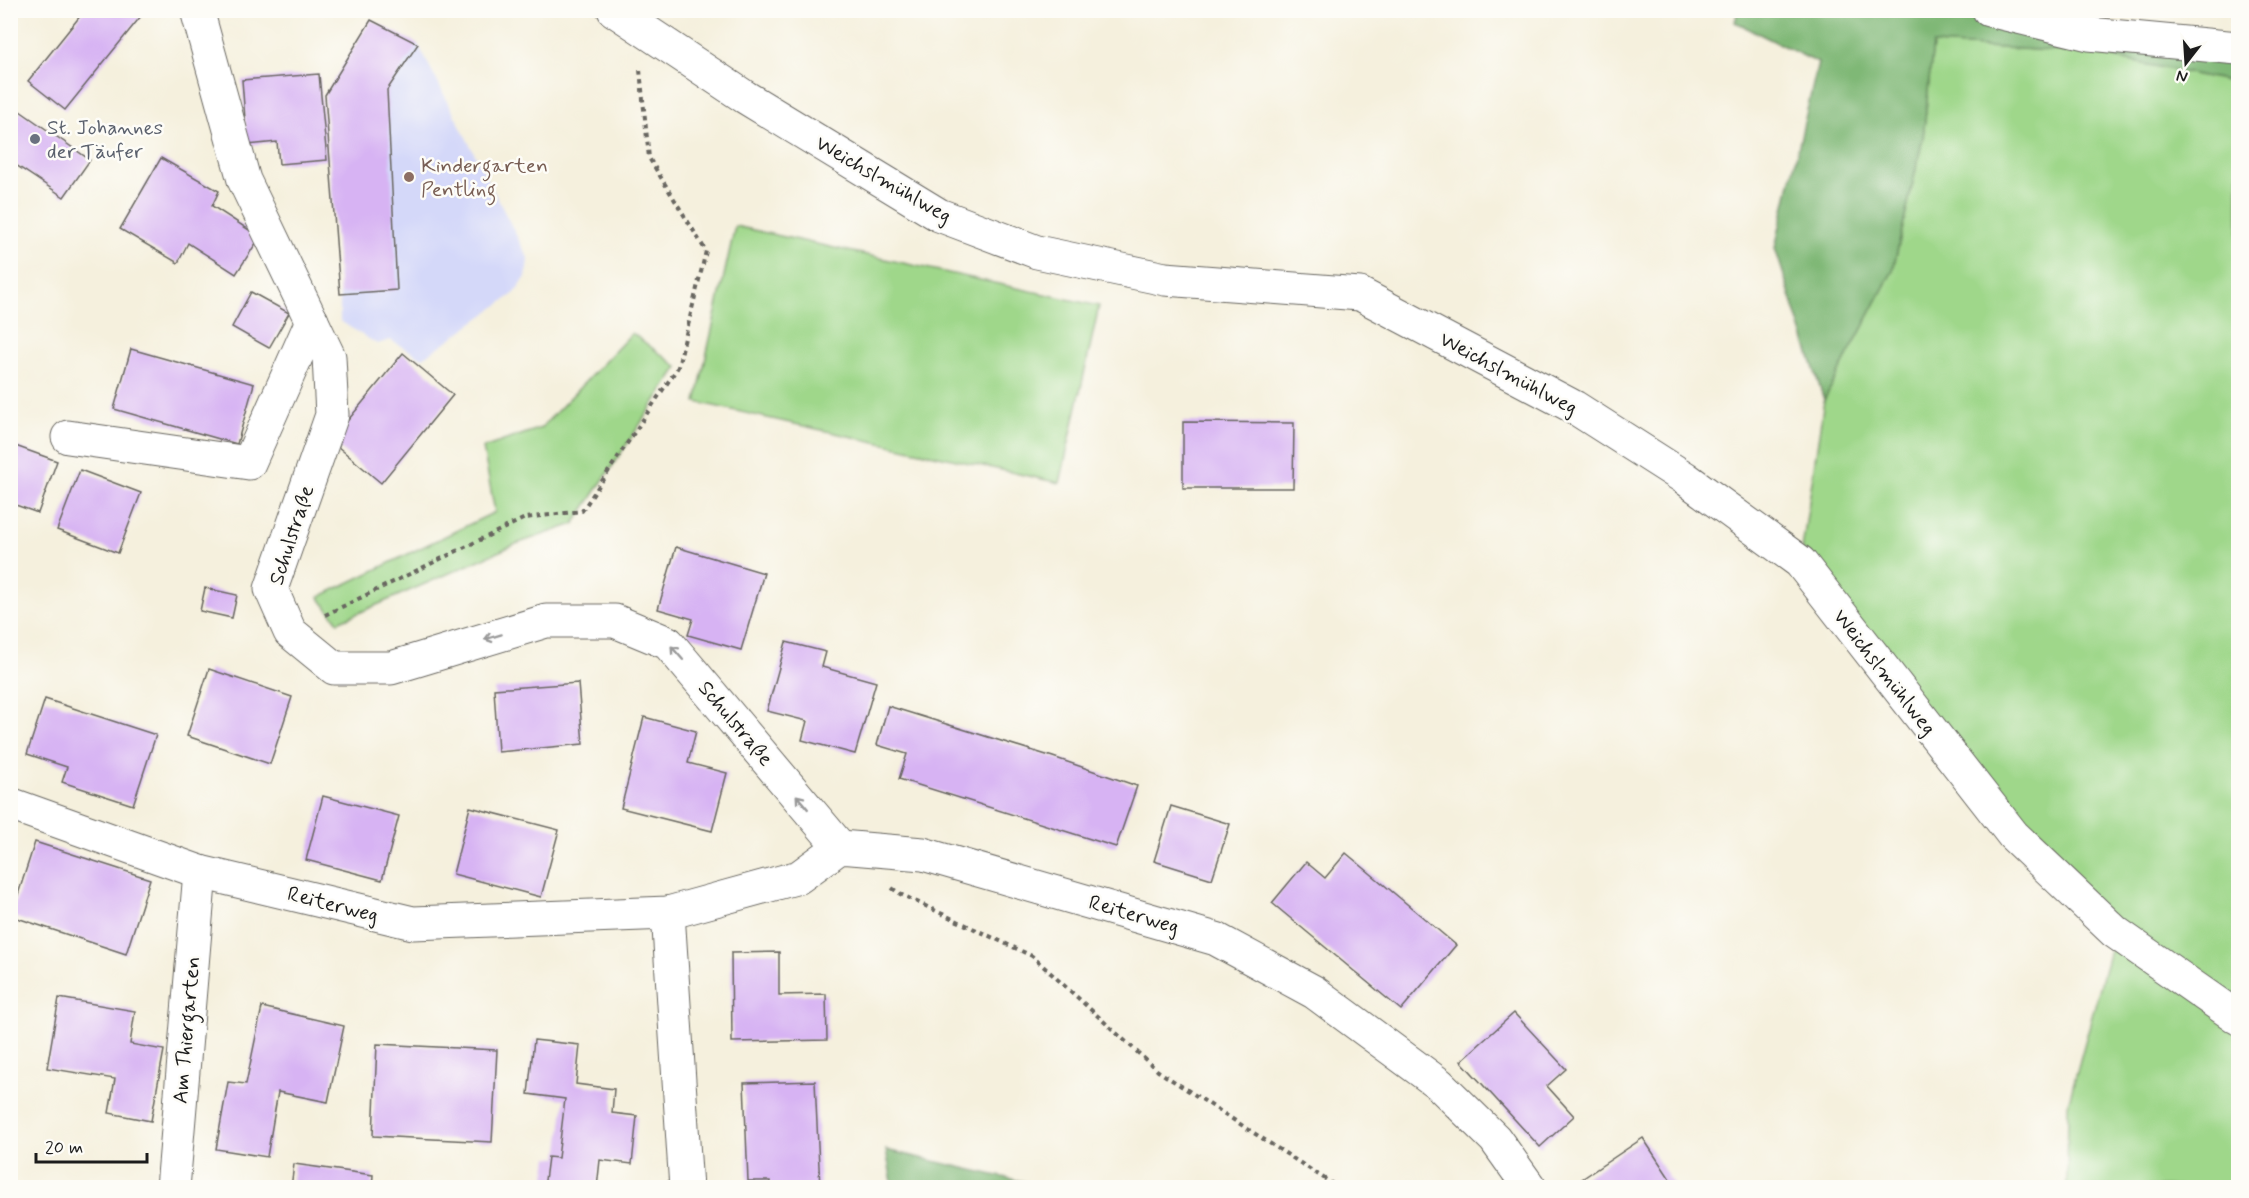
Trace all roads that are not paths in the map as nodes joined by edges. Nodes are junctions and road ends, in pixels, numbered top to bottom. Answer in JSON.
{"nodes":[{"id":1,"x":197,"y":10,"type":"edge"},
{"id":2,"x":1989,"y":10,"type":"edge"},
{"id":3,"x":625,"y":18,"type":"edge"},
{"id":4,"x":2238,"y":48,"type":"edge"},
{"id":5,"x":312,"y":321,"type":"junction"},
{"id":6,"x":68,"y":437,"type":"dead end"},
{"id":7,"x":10,"y":804,"type":"edge"},
{"id":8,"x":840,"y":847,"type":"junction"},
{"id":9,"x":200,"y":872,"type":"junction"},
{"id":10,"x":668,"y":913,"type":"junction"},
{"id":11,"x":2238,"y":1018,"type":"edge"},
{"id":12,"x":173,"y":1188,"type":"edge"},
{"id":13,"x":687,"y":1188,"type":"edge"},
{"id":14,"x":1530,"y":1188,"type":"edge"}],
"edges":[{"from":1,"to":5,"type":"street","name":"Schulstraße"},
{"from":2,"to":4,"type":"street"},
{"from":3,"to":11,"type":"street","name":"Weichslmühlweg"},
{"from":5,"to":6,"type":"street"},
{"from":8,"to":5,"type":"street","name":"Schulstraße","one_way":true},
{"from":7,"to":9,"type":"street","name":"Reiterweg"},
{"from":8,"to":10,"type":"street","name":"Reiterweg"},
{"from":8,"to":14,"type":"street","name":"Reiterweg"},
{"from":9,"to":10,"type":"street","name":"Reiterweg"},
{"from":9,"to":12,"type":"street","name":"Am Thiergarten"},
{"from":10,"to":13,"type":"street"}]}
